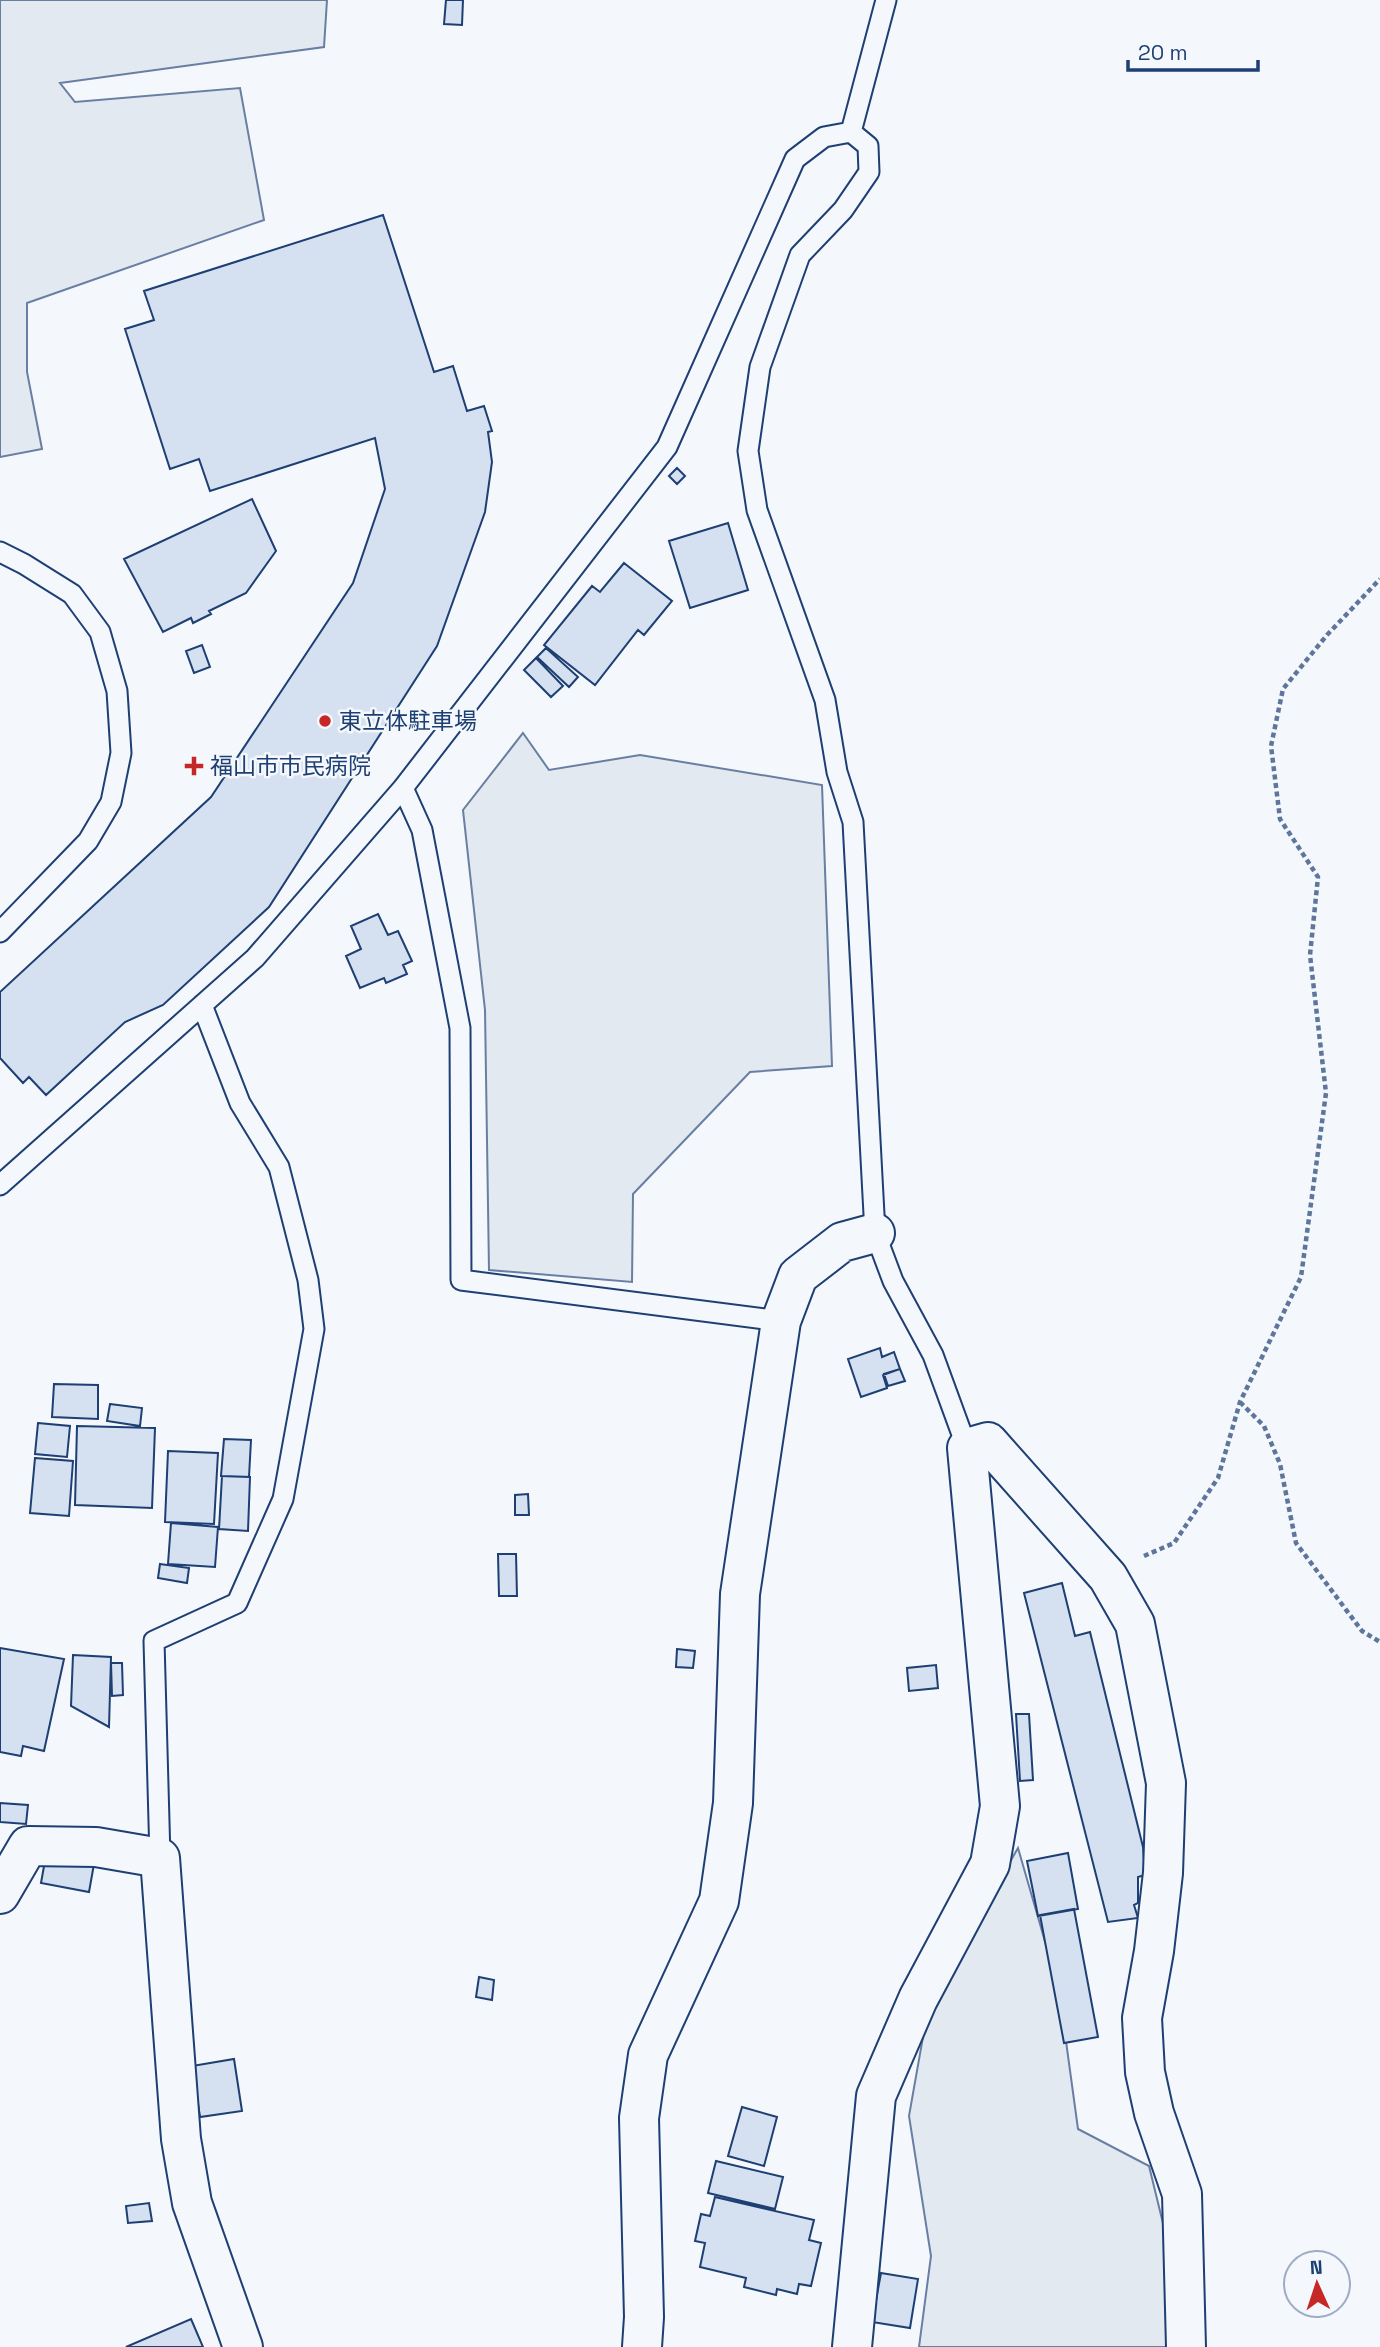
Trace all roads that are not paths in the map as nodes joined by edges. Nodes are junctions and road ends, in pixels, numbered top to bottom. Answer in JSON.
{"nodes":[{"id":1,"x":886,"y":0,"type":"edge"},
{"id":2,"x":851,"y":132,"type":"junction"},
{"id":3,"x":0,"y":552,"type":"edge"},
{"id":4,"x":403,"y":788,"type":"junction"},
{"id":5,"x":0,"y":932,"type":"edge"},
{"id":6,"x":202,"y":1005,"type":"junction"},
{"id":7,"x":0,"y":1185,"type":"edge"},
{"id":8,"x":875,"y":1233,"type":"junction"},
{"id":9,"x":781,"y":1321,"type":"junction"},
{"id":10,"x":967,"y":1448,"type":"junction"},
{"id":11,"x":160,"y":1858,"type":"junction"},
{"id":12,"x":0,"y":1894,"type":"edge"},
{"id":13,"x":243,"y":2347,"type":"edge"},
{"id":14,"x":642,"y":2347,"type":"edge"},
{"id":15,"x":852,"y":2347,"type":"edge"},
{"id":16,"x":1186,"y":2347,"type":"edge"}],
"edges":[{"from":1,"to":2,"type":"lane"},
{"from":2,"to":4,"type":"lane"},
{"from":2,"to":8,"type":"lane"},
{"from":3,"to":5,"type":"lane"},
{"from":4,"to":6,"type":"lane"},
{"from":4,"to":9,"type":"lane"},
{"from":6,"to":7,"type":"lane"},
{"from":6,"to":11,"type":"lane"},
{"from":8,"to":9,"type":"street"},
{"from":8,"to":10,"type":"lane"},
{"from":9,"to":14,"type":"street"},
{"from":10,"to":15,"type":"street"},
{"from":10,"to":16,"type":"street"},
{"from":11,"to":12,"type":"street"},
{"from":11,"to":13,"type":"street"}]}
